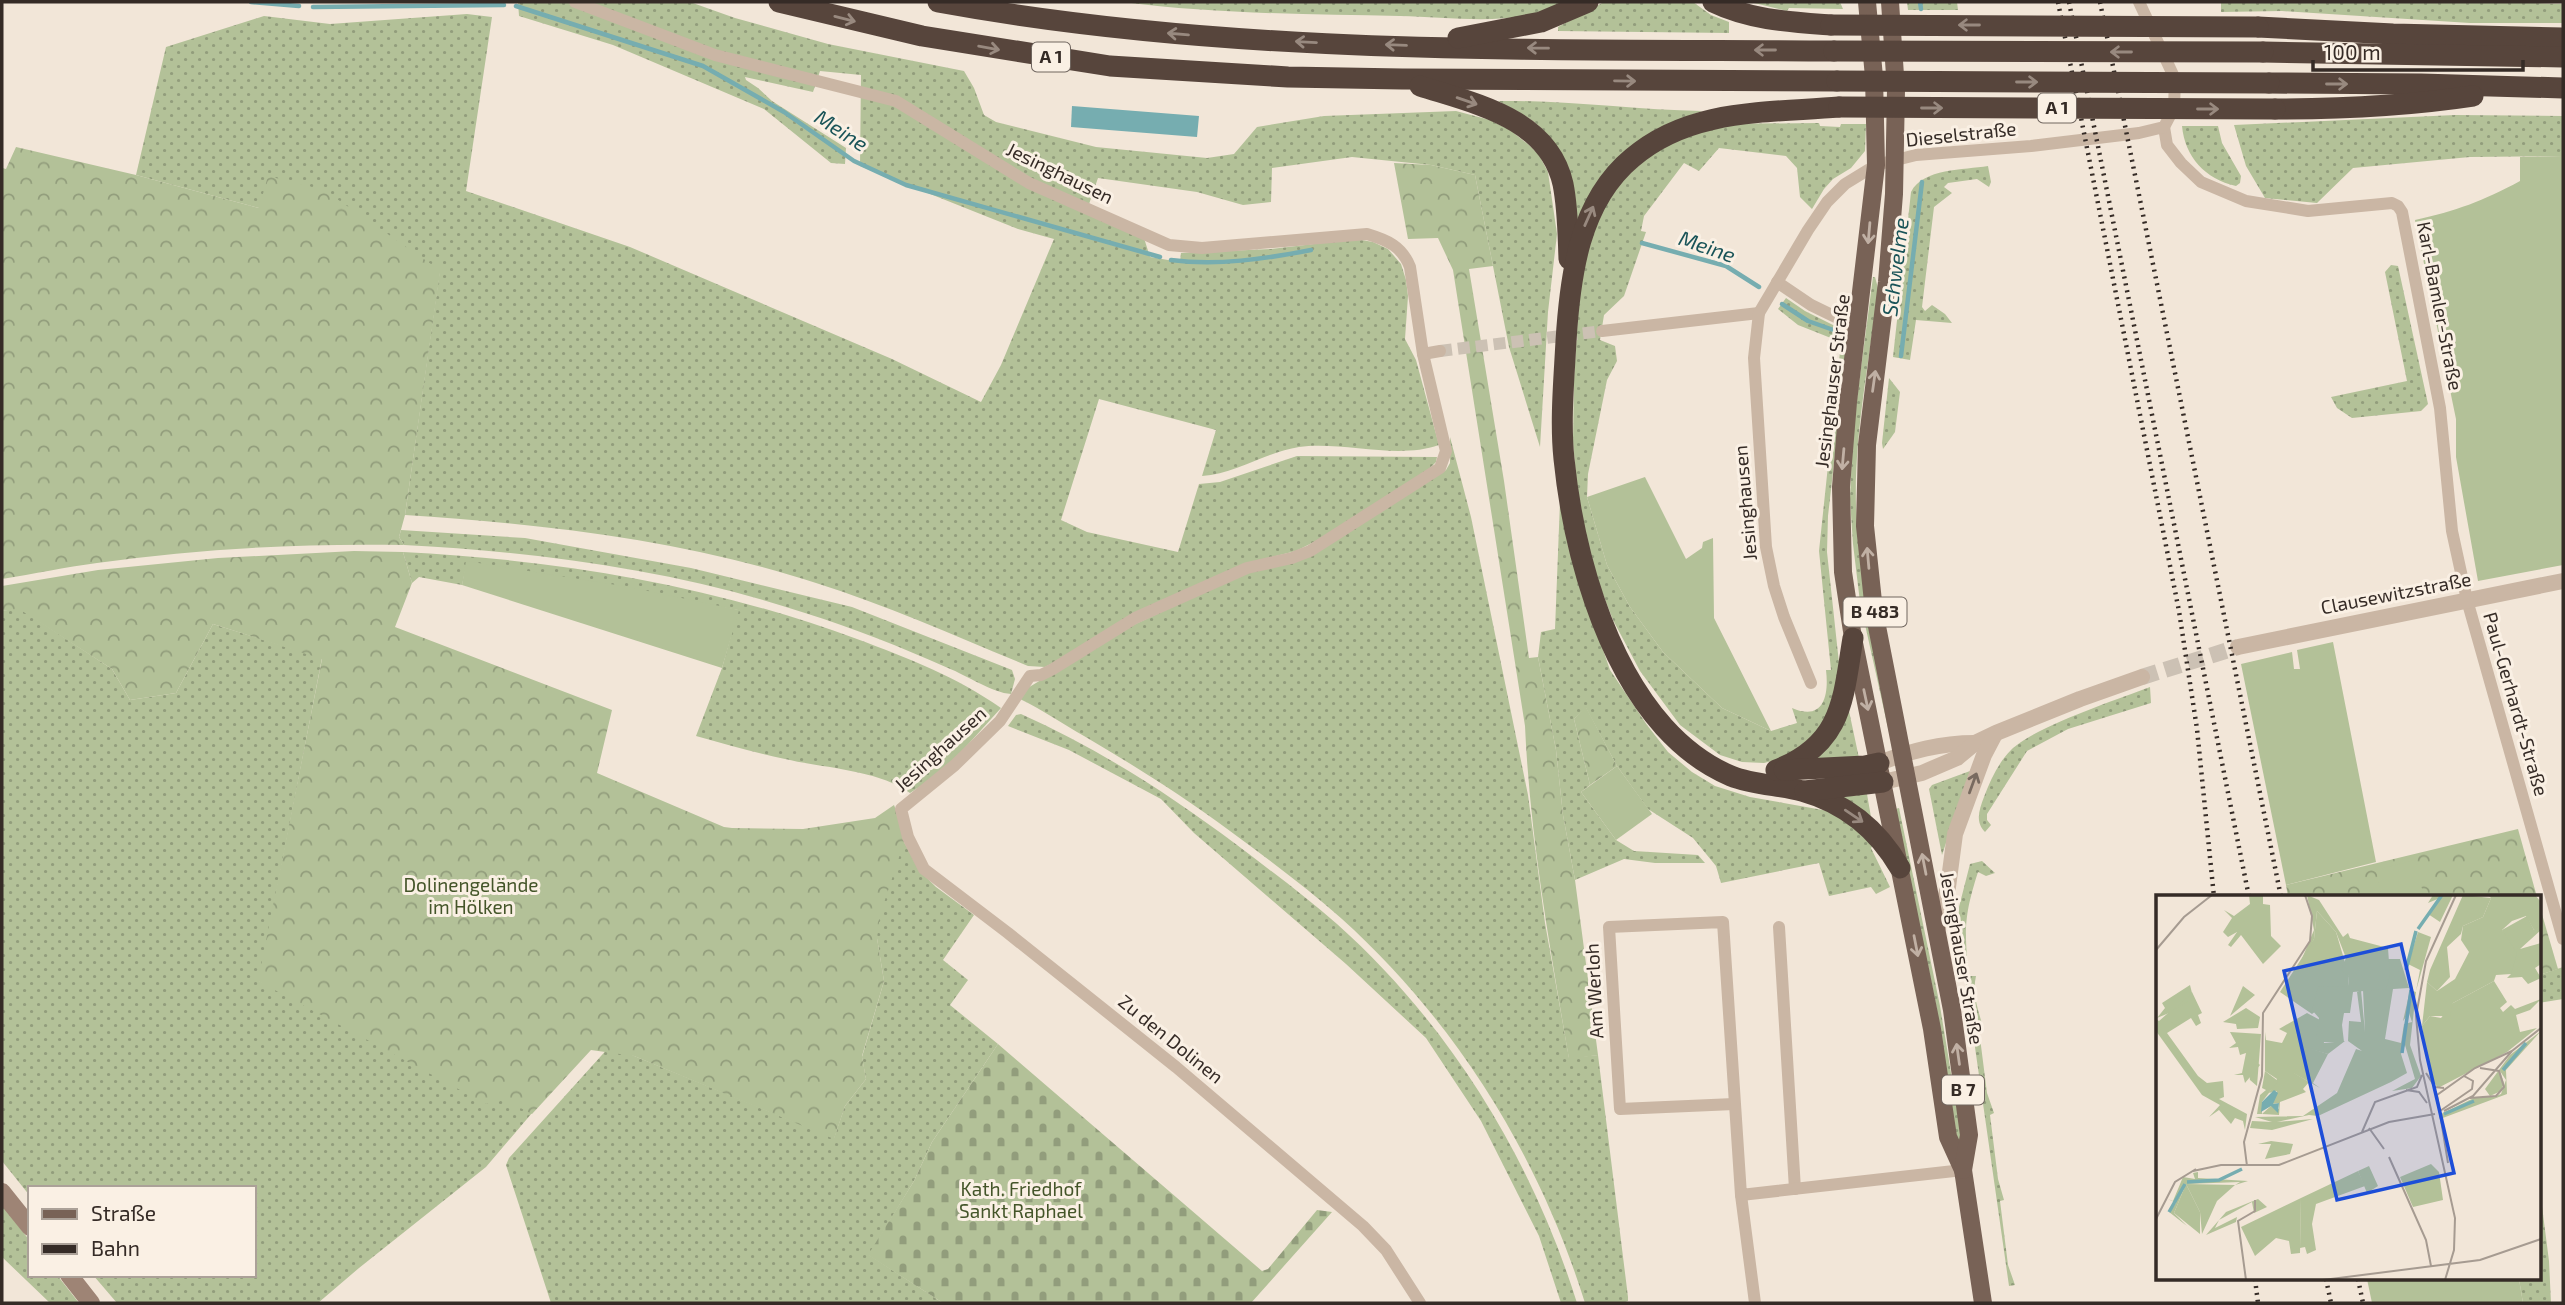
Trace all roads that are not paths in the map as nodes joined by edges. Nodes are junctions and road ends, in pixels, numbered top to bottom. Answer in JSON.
{"nodes":[{"id":1,"x":575,"y":2,"type":"edge"},
{"id":2,"x":779,"y":2,"type":"edge"},
{"id":3,"x":938,"y":2,"type":"edge"},
{"id":4,"x":1588,"y":2,"type":"edge"},
{"id":5,"x":1713,"y":2,"type":"edge"},
{"id":6,"x":1867,"y":2,"type":"edge"},
{"id":7,"x":1890,"y":2,"type":"edge"},
{"id":8,"x":2139,"y":2,"type":"edge"},
{"id":9,"x":2563,"y":38,"type":"edge"},
{"id":10,"x":1426,"y":46,"type":"junction"},
{"id":11,"x":2563,"y":58,"type":"edge"},
{"id":12,"x":1402,"y":79,"type":"junction"},
{"id":13,"x":2523,"y":88,"type":"junction"},
{"id":14,"x":2563,"y":88,"type":"edge"},
{"id":15,"x":2164,"y":127,"type":"junction"},
{"id":16,"x":1895,"y":161,"type":"junction"},
{"id":17,"x":1876,"y":165,"type":"junction"},
{"id":18,"x":1777,"y":282,"type":"junction"},
{"id":19,"x":1569,"y":306,"type":"junction"},
{"id":20,"x":1759,"y":313,"type":"junction"},
{"id":21,"x":1602,"y":331,"type":"tunnel mouth"},
{"id":22,"x":1858,"y":332,"type":"junction"},
{"id":23,"x":1440,"y":351,"type":"tunnel mouth"},
{"id":24,"x":1423,"y":354,"type":"junction"},
{"id":25,"x":2563,"y":581,"type":"edge"},
{"id":26,"x":2467,"y":600,"type":"junction"},
{"id":27,"x":1853,"y":638,"type":"junction"},
{"id":28,"x":2238,"y":648,"type":"tunnel mouth"},
{"id":29,"x":2142,"y":677,"type":"tunnel mouth"},
{"id":30,"x":1811,"y":683,"type":"dead end"},
{"id":31,"x":1996,"y":733,"type":"junction"},
{"id":32,"x":1975,"y":743,"type":"junction"},
{"id":33,"x":1903,"y":754,"type":"junction"},
{"id":34,"x":1776,"y":770,"type":"junction"},
{"id":35,"x":1881,"y":773,"type":"junction"},
{"id":36,"x":1734,"y":777,"type":"junction"},
{"id":37,"x":1907,"y":777,"type":"junction"},
{"id":38,"x":1803,"y":791,"type":"junction"},
{"id":39,"x":901,"y":809,"type":"joint"},
{"id":40,"x":1900,"y":868,"type":"junction"},
{"id":41,"x":1779,"y":927,"type":"dead end"},
{"id":42,"x":1937,"y":931,"type":"junction"},
{"id":43,"x":2563,"y":939,"type":"edge"},
{"id":44,"x":1734,"y":1104,"type":"junction"},
{"id":45,"x":1963,"y":1170,"type":"junction"},
{"id":46,"x":1795,"y":1189,"type":"junction"},
{"id":47,"x":2,"y":1192,"type":"edge"},
{"id":48,"x":1741,"y":1195,"type":"junction"},
{"id":49,"x":28,"y":1224,"type":"edge"},
{"id":50,"x":71,"y":1277,"type":"edge"},
{"id":51,"x":91,"y":1303,"type":"edge"},
{"id":52,"x":1420,"y":1303,"type":"edge"},
{"id":53,"x":1755,"y":1303,"type":"edge"},
{"id":54,"x":1983,"y":1303,"type":"edge"}],
"edges":[{"from":1,"to":24,"type":"street","name":"Jesinghausen"},
{"from":2,"to":12,"type":"highway","number":"A 1","one_way":true},
{"from":10,"to":3,"type":"highway","number":"A 1","one_way":true},
{"from":4,"to":10,"type":"highway"},
{"from":9,"to":5,"type":"highway","one_way":true,"bridge":true},
{"from":6,"to":17,"type":"main road","name":"Jesinghauser Straße","number":"B 483"},
{"from":7,"to":16,"type":"main road","name":"Jesinghauser Straße","number":"B 483"},
{"from":8,"to":15,"type":"street"},
{"from":11,"to":10,"type":"highway","number":"A 1","one_way":true,"bridge":true},
{"from":12,"to":13,"type":"highway","number":"A 1","one_way":true,"bridge":true},
{"from":12,"to":19,"type":"highway","one_way":true},
{"from":13,"to":14,"type":"highway","number":"A 1"},
{"from":19,"to":13,"type":"highway","number":"A 1","one_way":true,"bridge":true},
{"from":15,"to":16,"type":"street","name":"Dieselstraße"},
{"from":15,"to":26,"type":"street","name":"Karl-Bamler-Straße"},
{"from":16,"to":17,"type":"street","name":"Dieselstraße"},
{"from":33,"to":16,"type":"main road","name":"Jesinghauser Straße","number":"B 483","one_way":true},
{"from":17,"to":18,"type":"street","name":"Jesinghausen"},
{"from":17,"to":22,"type":"main road","name":"Jesinghauser Straße","number":"B 483","one_way":true},
{"from":18,"to":20,"type":"street","name":"Jesinghausen"},
{"from":18,"to":22,"type":"street"},
{"from":19,"to":36,"type":"highway"},
{"from":20,"to":21,"type":"street"},
{"from":20,"to":30,"type":"street","name":"Jesinghausen"},
{"from":22,"to":27,"type":"main road","name":"Jesinghauser Straße","number":"B 483","one_way":true},
{"from":23,"to":24,"type":"street"},
{"from":24,"to":39,"type":"street","name":"Jesinghausen"},
{"from":25,"to":26,"type":"street","name":"Clausewitzstraße"},
{"from":26,"to":28,"type":"street","name":"Clausewitzstraße"},
{"from":26,"to":43,"type":"street","name":"Paul-Gerhardt-Straße"},
{"from":27,"to":34,"type":"highway"},
{"from":27,"to":35,"type":"main road","name":"Jesinghauser Straße","number":"B 483","one_way":true},
{"from":29,"to":31,"type":"street"},
{"from":31,"to":32,"type":"street"},
{"from":42,"to":31,"type":"street","one_way":true},
{"from":32,"to":33,"type":"street"},
{"from":32,"to":37,"type":"street"},
{"from":33,"to":35,"type":"street"},
{"from":33,"to":37,"type":"main road","name":"Jesinghauser Straße","number":"B 7"},
{"from":34,"to":35,"type":"highway"},
{"from":34,"to":36,"type":"highway"},
{"from":35,"to":37,"type":"street"},
{"from":35,"to":38,"type":"highway"},
{"from":35,"to":40,"type":"main road","name":"Jesinghauser Straße","number":"B 7"},
{"from":36,"to":38,"type":"highway"},
{"from":42,"to":37,"type":"main road","name":"Jesinghauser Straße","number":"B 7","one_way":true},
{"from":38,"to":40,"type":"highway","one_way":true},
{"from":39,"to":52,"type":"street","name":"Zu den Dolinen"},
{"from":40,"to":45,"type":"main road","name":"Jesinghauser Straße","number":"B 7","one_way":true},
{"from":41,"to":46,"type":"street"},
{"from":45,"to":42,"type":"main road","name":"Jesinghauser Straße","number":"B 7","one_way":true},
{"from":44,"to":44,"type":"street","name":"Am Werloh"},
{"from":44,"to":48,"type":"street","name":"Am Werloh"},
{"from":45,"to":46,"type":"street"},
{"from":45,"to":54,"type":"main road","name":"Jesinghauser Straße","number":"B 7"},
{"from":46,"to":48,"type":"street"},
{"from":47,"to":49,"type":"main road"},
{"from":48,"to":53,"type":"street","name":"Am Werloh"},
{"from":50,"to":51,"type":"main road"}]}
